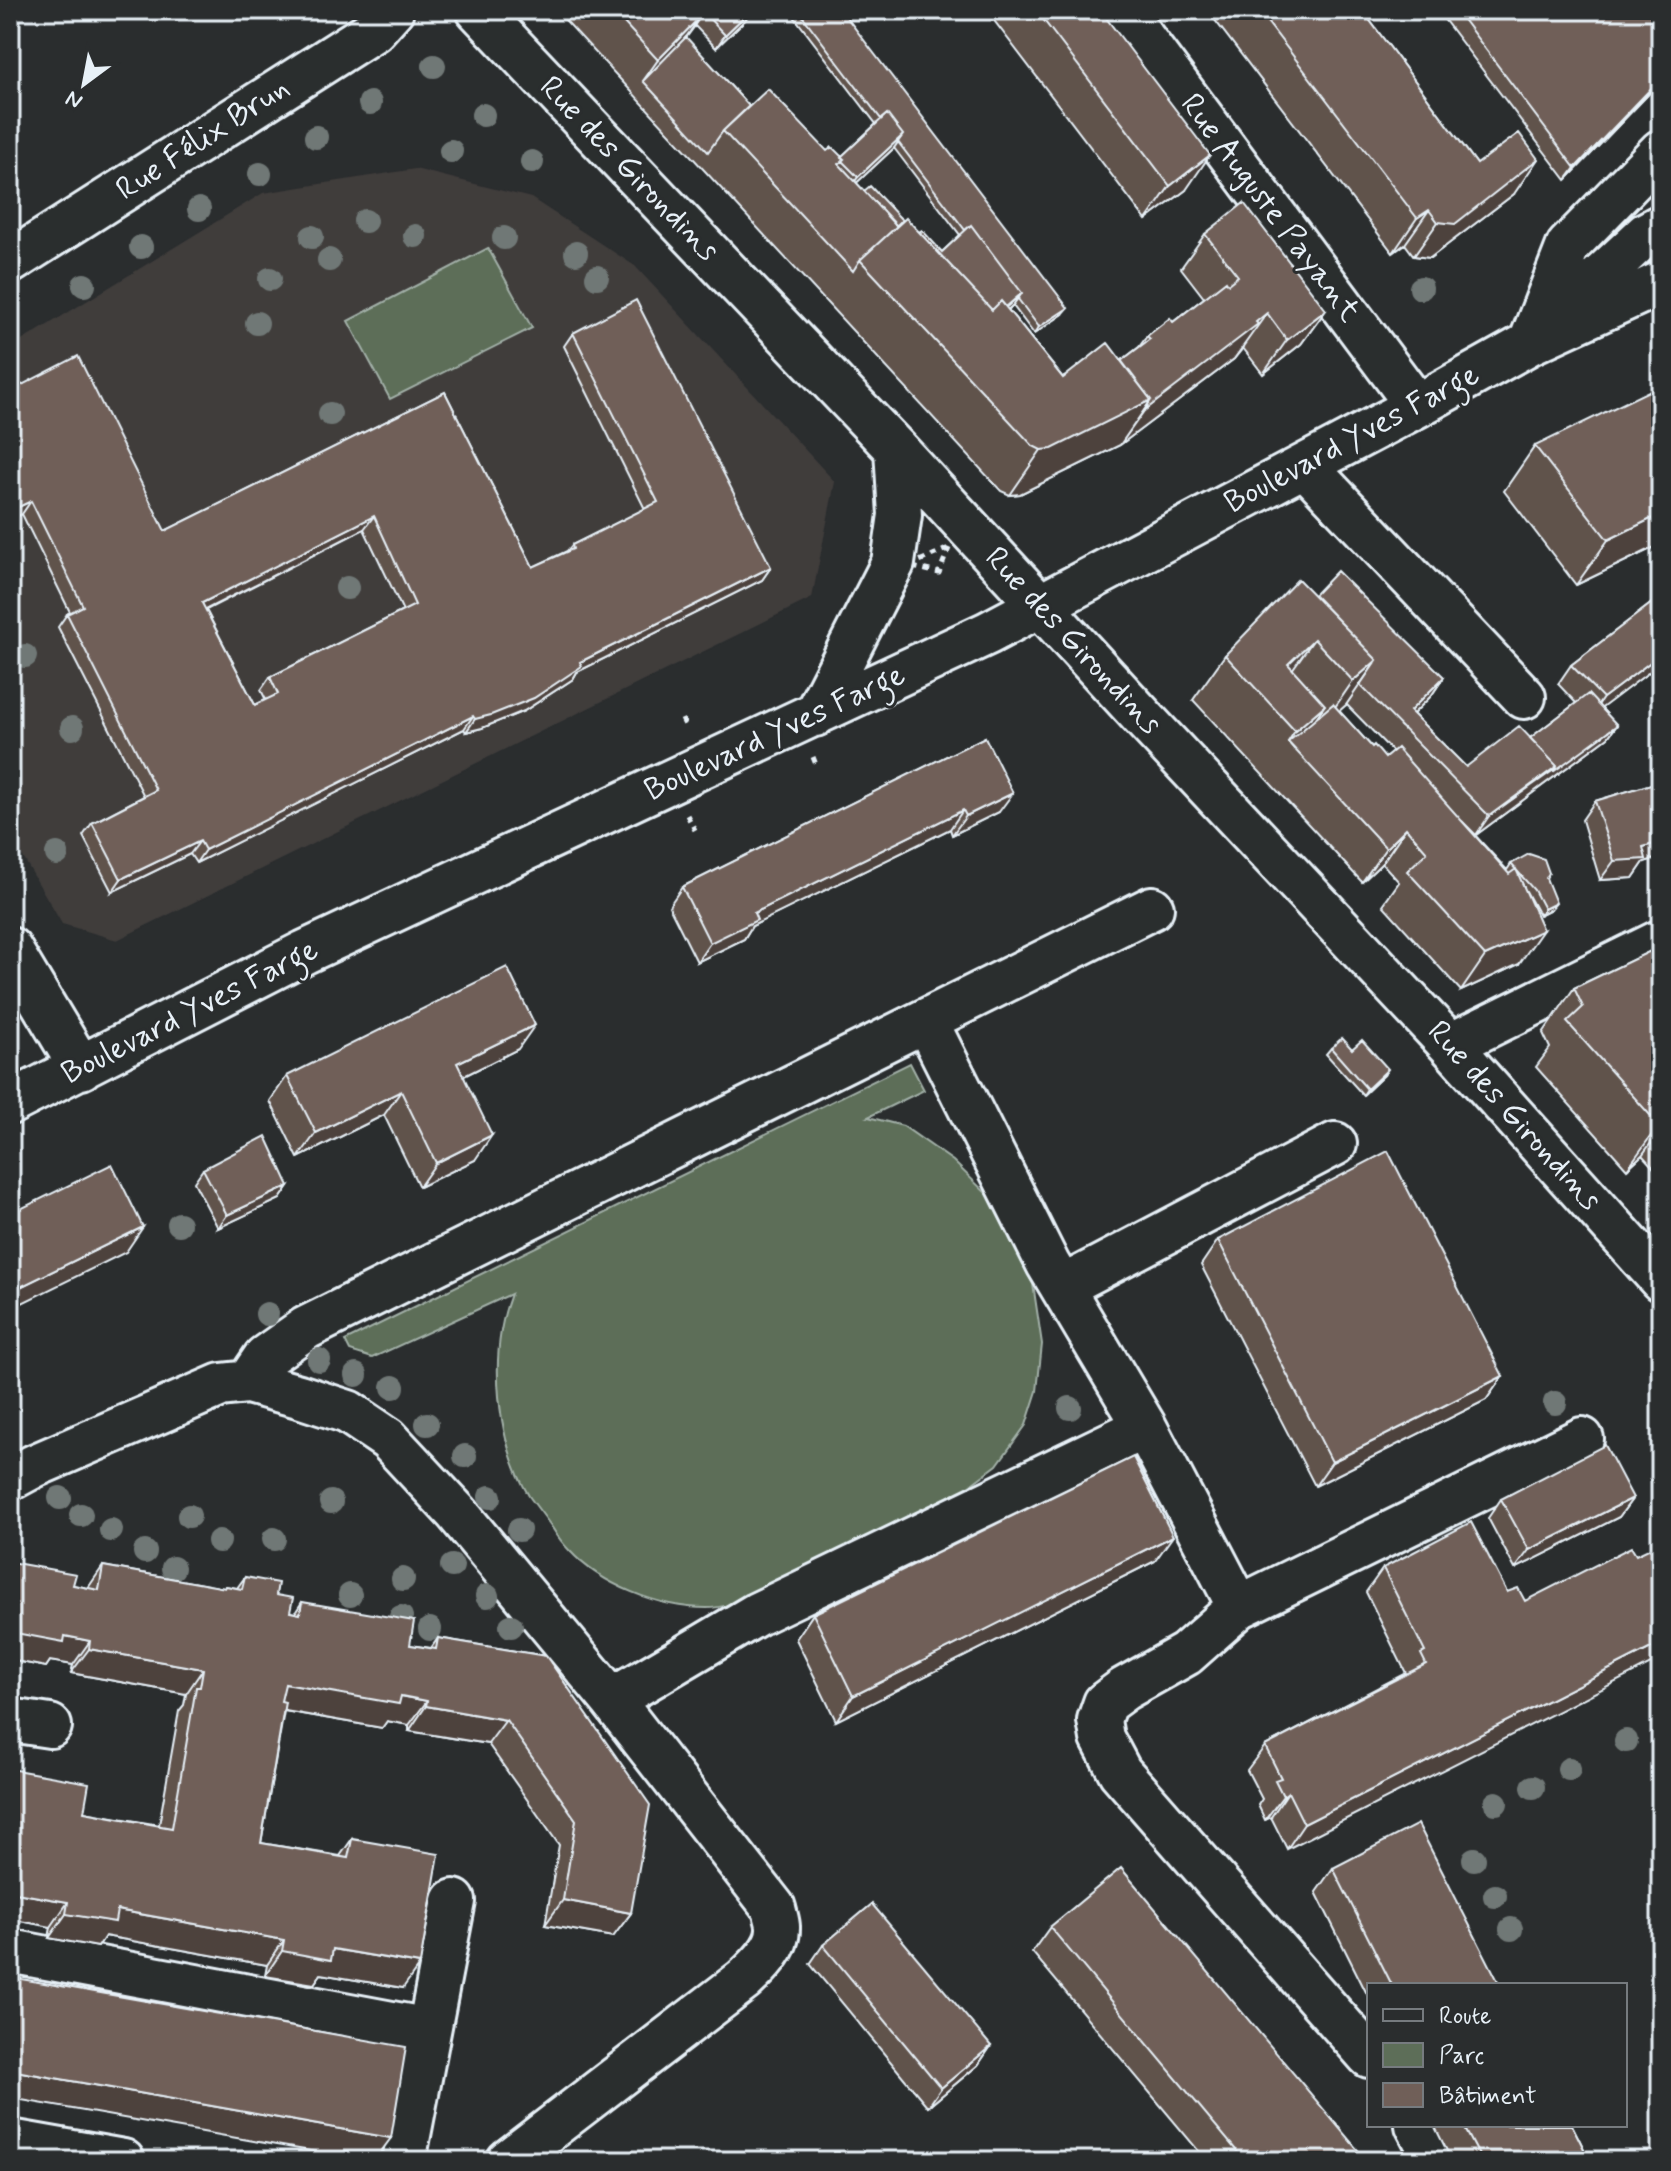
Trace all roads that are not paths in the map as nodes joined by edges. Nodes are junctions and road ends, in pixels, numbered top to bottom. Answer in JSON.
{"nodes":[{"id":1,"x":392,"y":10,"type":"edge"},
{"id":2,"x":478,"y":10,"type":"edge"},
{"id":3,"x":1122,"y":10,"type":"edge"},
{"id":4,"x":1661,"y":151,"type":"edge"},
{"id":5,"x":1661,"y":226,"type":"edge"},
{"id":6,"x":10,"y":262,"type":"edge"},
{"id":7,"x":1661,"y":283,"type":"edge"},
{"id":8,"x":1530,"y":343,"type":"junction"},
{"id":9,"x":1417,"y":406,"type":"junction"},
{"id":10,"x":896,"y":449,"type":"junction"},
{"id":11,"x":1305,"y":466,"type":"junction"},
{"id":12,"x":1041,"y":607,"type":"junction"},
{"id":13,"x":1524,"y":697,"type":"dead end"},
{"id":14,"x":815,"y":715,"type":"junction"},
{"id":15,"x":1152,"y":908,"type":"dead end"},
{"id":16,"x":1661,"y":941,"type":"edge"},
{"id":17,"x":10,"y":949,"type":"edge"},
{"id":18,"x":926,"y":1021,"type":"junction"},
{"id":19,"x":1450,"y":1045,"type":"junction"},
{"id":20,"x":81,"y":1068,"type":"junction"},
{"id":21,"x":10,"y":1103,"type":"edge"},
{"id":22,"x":1335,"y":1144,"type":"dead end"},
{"id":23,"x":1661,"y":1280,"type":"edge"},
{"id":24,"x":1062,"y":1287,"type":"junction"},
{"id":25,"x":248,"y":1382,"type":"junction"},
{"id":26,"x":1145,"y":1427,"type":"junction"},
{"id":27,"x":1582,"y":1439,"type":"dead end"},
{"id":28,"x":10,"y":1479,"type":"edge"},
{"id":29,"x":1239,"y":1607,"type":"junction"},
{"id":30,"x":612,"y":1700,"type":"junction"},
{"id":31,"x":454,"y":1901,"type":"dead end"},
{"id":32,"x":10,"y":1951,"type":"edge"},
{"id":33,"x":429,"y":2030,"type":"junction"},
{"id":34,"x":1367,"y":2054,"type":"edge"},
{"id":35,"x":1418,"y":2127,"type":"edge"},
{"id":36,"x":10,"y":2141,"type":"edge"},
{"id":37,"x":123,"y":2161,"type":"edge"},
{"id":38,"x":404,"y":2161,"type":"edge"},
{"id":39,"x":508,"y":2161,"type":"edge"},
{"id":40,"x":1436,"y":2161,"type":"edge"}],
"edges":[{"from":1,"to":6,"type":"street","name":"Rue Félix Brun"},
{"from":2,"to":10,"type":"street","name":"Rue des Girondins"},
{"from":3,"to":9,"type":"street","name":"Rue Auguste Payant"},
{"from":4,"to":8,"type":"street"},
{"from":5,"to":8,"type":"street","name":"Boulevard Yves Farge"},
{"from":7,"to":8,"type":"street","name":"Boulevard Yves Farge"},
{"from":8,"to":9,"type":"street","name":"Boulevard Yves Farge"},
{"from":9,"to":11,"type":"street","name":"Boulevard Yves Farge"},
{"from":10,"to":12,"type":"street","name":"Rue des Girondins"},
{"from":10,"to":14,"type":"street"},
{"from":11,"to":12,"type":"street","name":"Boulevard Yves Farge"},
{"from":11,"to":13,"type":"street"},
{"from":12,"to":14,"type":"street","name":"Boulevard Yves Farge"},
{"from":12,"to":19,"type":"street","name":"Rue des Girondins"},
{"from":14,"to":20,"type":"street","name":"Boulevard Yves Farge"},
{"from":15,"to":18,"type":"street"},
{"from":16,"to":19,"type":"street"},
{"from":17,"to":20,"type":"street"},
{"from":18,"to":24,"type":"street"},
{"from":18,"to":25,"type":"street"},
{"from":19,"to":23,"type":"street","name":"Rue des Girondins"},
{"from":20,"to":21,"type":"street","name":"Boulevard Yves Farge"},
{"from":22,"to":24,"type":"street"},
{"from":24,"to":26,"type":"street"},
{"from":25,"to":28,"type":"street"},
{"from":25,"to":30,"type":"street"},
{"from":26,"to":29,"type":"street"},
{"from":26,"to":30,"type":"street"},
{"from":27,"to":29,"type":"street"},
{"from":29,"to":34,"type":"street"},
{"from":30,"to":39,"type":"street"},
{"from":31,"to":33,"type":"street"},
{"from":32,"to":33,"type":"street"},
{"from":33,"to":38,"type":"street"},
{"from":35,"to":40,"type":"street"},
{"from":36,"to":37,"type":"street"}]}
